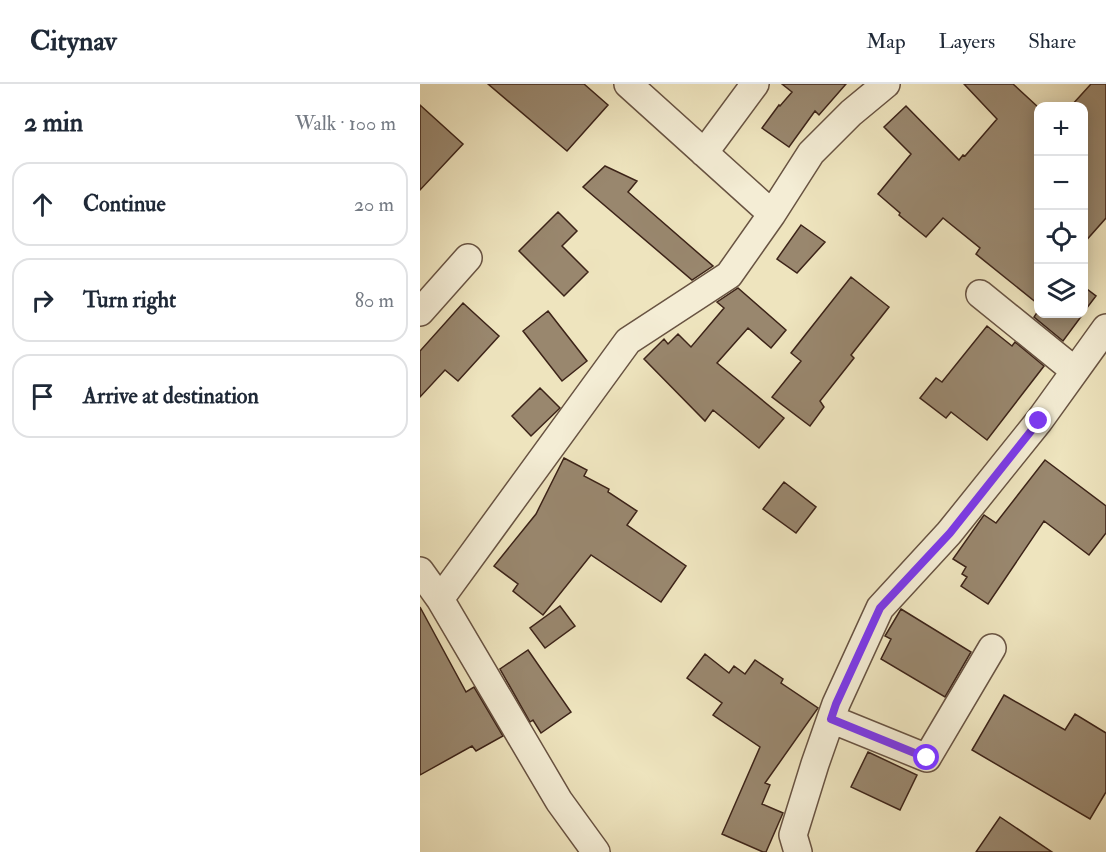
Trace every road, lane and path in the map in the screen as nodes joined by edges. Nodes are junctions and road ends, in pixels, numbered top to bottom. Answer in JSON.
{"nodes":[{"id":1,"x":628,"y":84,"type":"edge"},
{"id":2,"x":755,"y":84,"type":"edge"},
{"id":3,"x":886,"y":84,"type":"edge"},
{"id":4,"x":704,"y":153,"type":"junction"},
{"id":5,"x":772,"y":214,"type":"junction"},
{"id":6,"x":468,"y":258,"type":"dead end"},
{"id":7,"x":980,"y":294,"type":"dead end"},
{"id":8,"x":420,"y":312,"type":"edge"},
{"id":9,"x":1106,"y":328,"type":"edge"},
{"id":10,"x":1075,"y":371,"type":"junction"},
{"id":11,"x":420,"y":570,"type":"edge"},
{"id":12,"x":440,"y":599,"type":"junction"},
{"id":13,"x":992,"y":648,"type":"dead end"},
{"id":14,"x":831,"y":719,"type":"junction"},
{"id":15,"x":596,"y":852,"type":"edge"},
{"id":16,"x":798,"y":852,"type":"edge"}],
"edges":[{"from":1,"to":4,"type":"street"},
{"from":2,"to":4,"type":"street"},
{"from":3,"to":5,"type":"street"},
{"from":4,"to":5,"type":"street"},
{"from":5,"to":12,"type":"street"},
{"from":6,"to":8,"type":"street"},
{"from":7,"to":10,"type":"street"},
{"from":9,"to":10,"type":"street"},
{"from":10,"to":14,"type":"street"},
{"from":11,"to":12,"type":"street"},
{"from":12,"to":15,"type":"street"},
{"from":13,"to":14,"type":"street"},
{"from":14,"to":16,"type":"street"}]}
